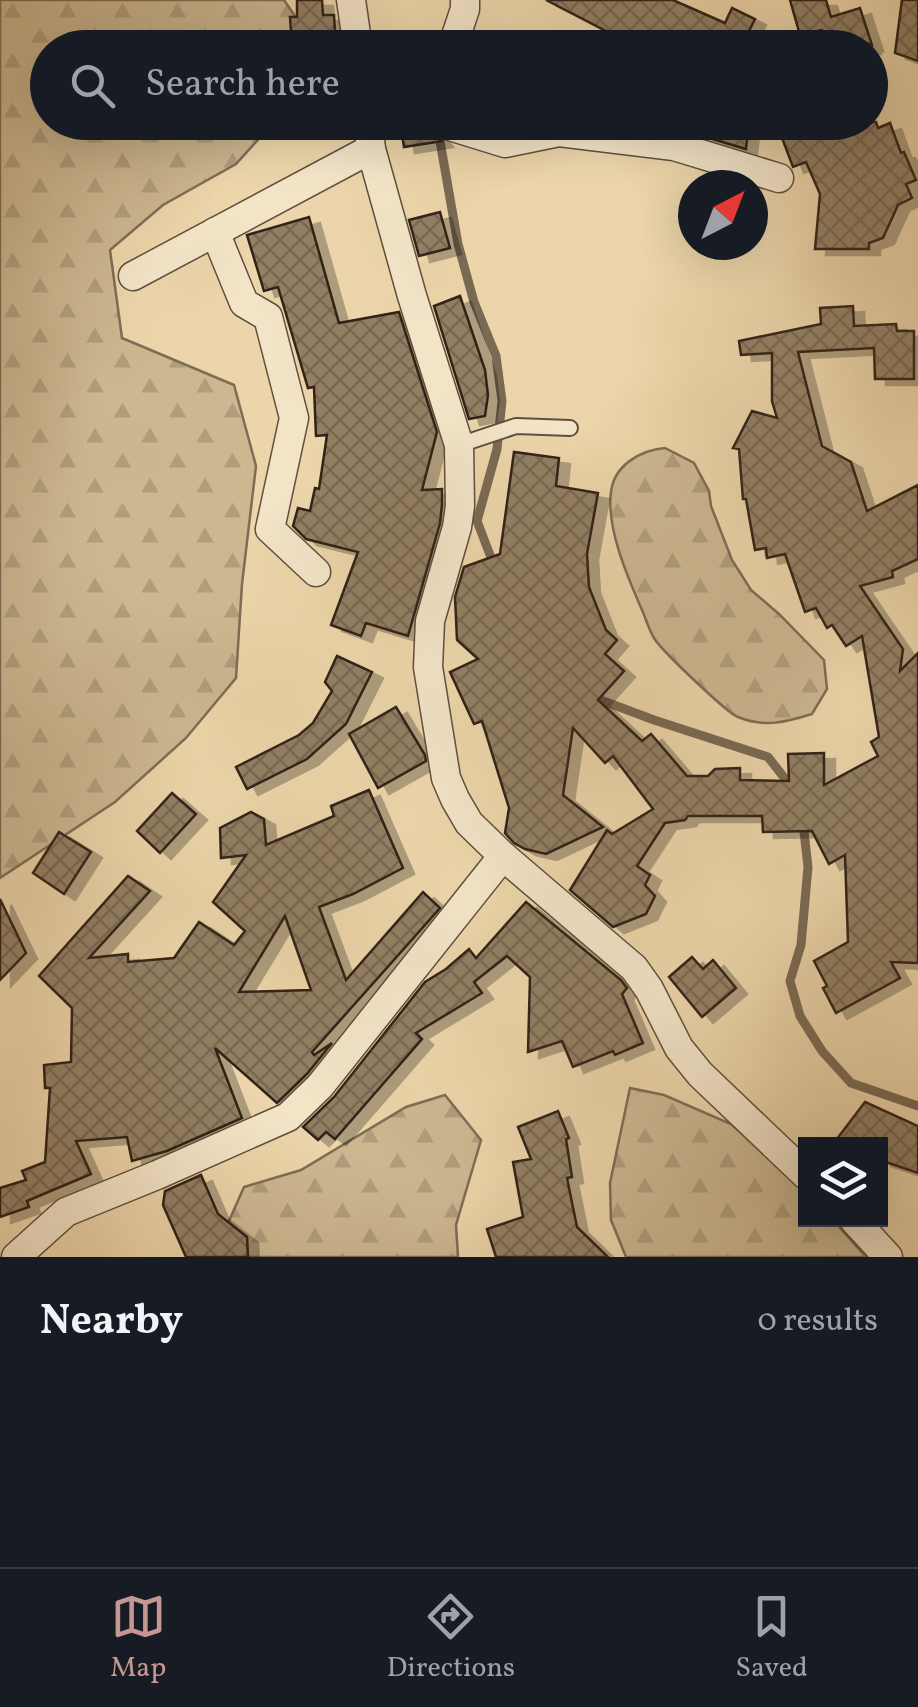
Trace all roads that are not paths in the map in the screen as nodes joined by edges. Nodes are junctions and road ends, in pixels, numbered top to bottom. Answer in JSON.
{"nodes":[{"id":1,"x":351,"y":0,"type":"edge"},
{"id":2,"x":465,"y":0,"type":"edge"},
{"id":3,"x":355,"y":30,"type":"edge"},
{"id":4,"x":459,"y":30,"type":"edge"},
{"id":5,"x":364,"y":140,"type":"edge"},
{"id":6,"x":371,"y":140,"type":"edge"},
{"id":7,"x":495,"y":140,"type":"edge"},
{"id":8,"x":520,"y":140,"type":"edge"},
{"id":9,"x":625,"y":140,"type":"edge"},
{"id":10,"x":779,"y":178,"type":"dead end"},
{"id":11,"x":215,"y":232,"type":"junction"},
{"id":12,"x":134,"y":276,"type":"dead end"},
{"id":13,"x":570,"y":428,"type":"dead end"},
{"id":14,"x":459,"y":445,"type":"junction"},
{"id":15,"x":316,"y":572,"type":"dead end"},
{"id":16,"x":503,"y":856,"type":"junction"},
{"id":17,"x":798,"y":1167,"type":"edge"},
{"id":18,"x":860,"y":1227,"type":"edge"},
{"id":19,"x":16,"y":1257,"type":"edge"},
{"id":20,"x":888,"y":1257,"type":"edge"}],
"edges":[{"from":1,"to":3,"type":"street"},
{"from":2,"to":4,"type":"street"},
{"from":5,"to":11,"type":"street"},
{"from":6,"to":14,"type":"street"},
{"from":7,"to":8,"type":"street"},
{"from":9,"to":10,"type":"street"},
{"from":11,"to":12,"type":"street"},
{"from":11,"to":15,"type":"street"},
{"from":13,"to":14,"type":"lane"},
{"from":14,"to":16,"type":"street"},
{"from":16,"to":17,"type":"street"},
{"from":16,"to":19,"type":"street"},
{"from":18,"to":20,"type":"street"}]}
